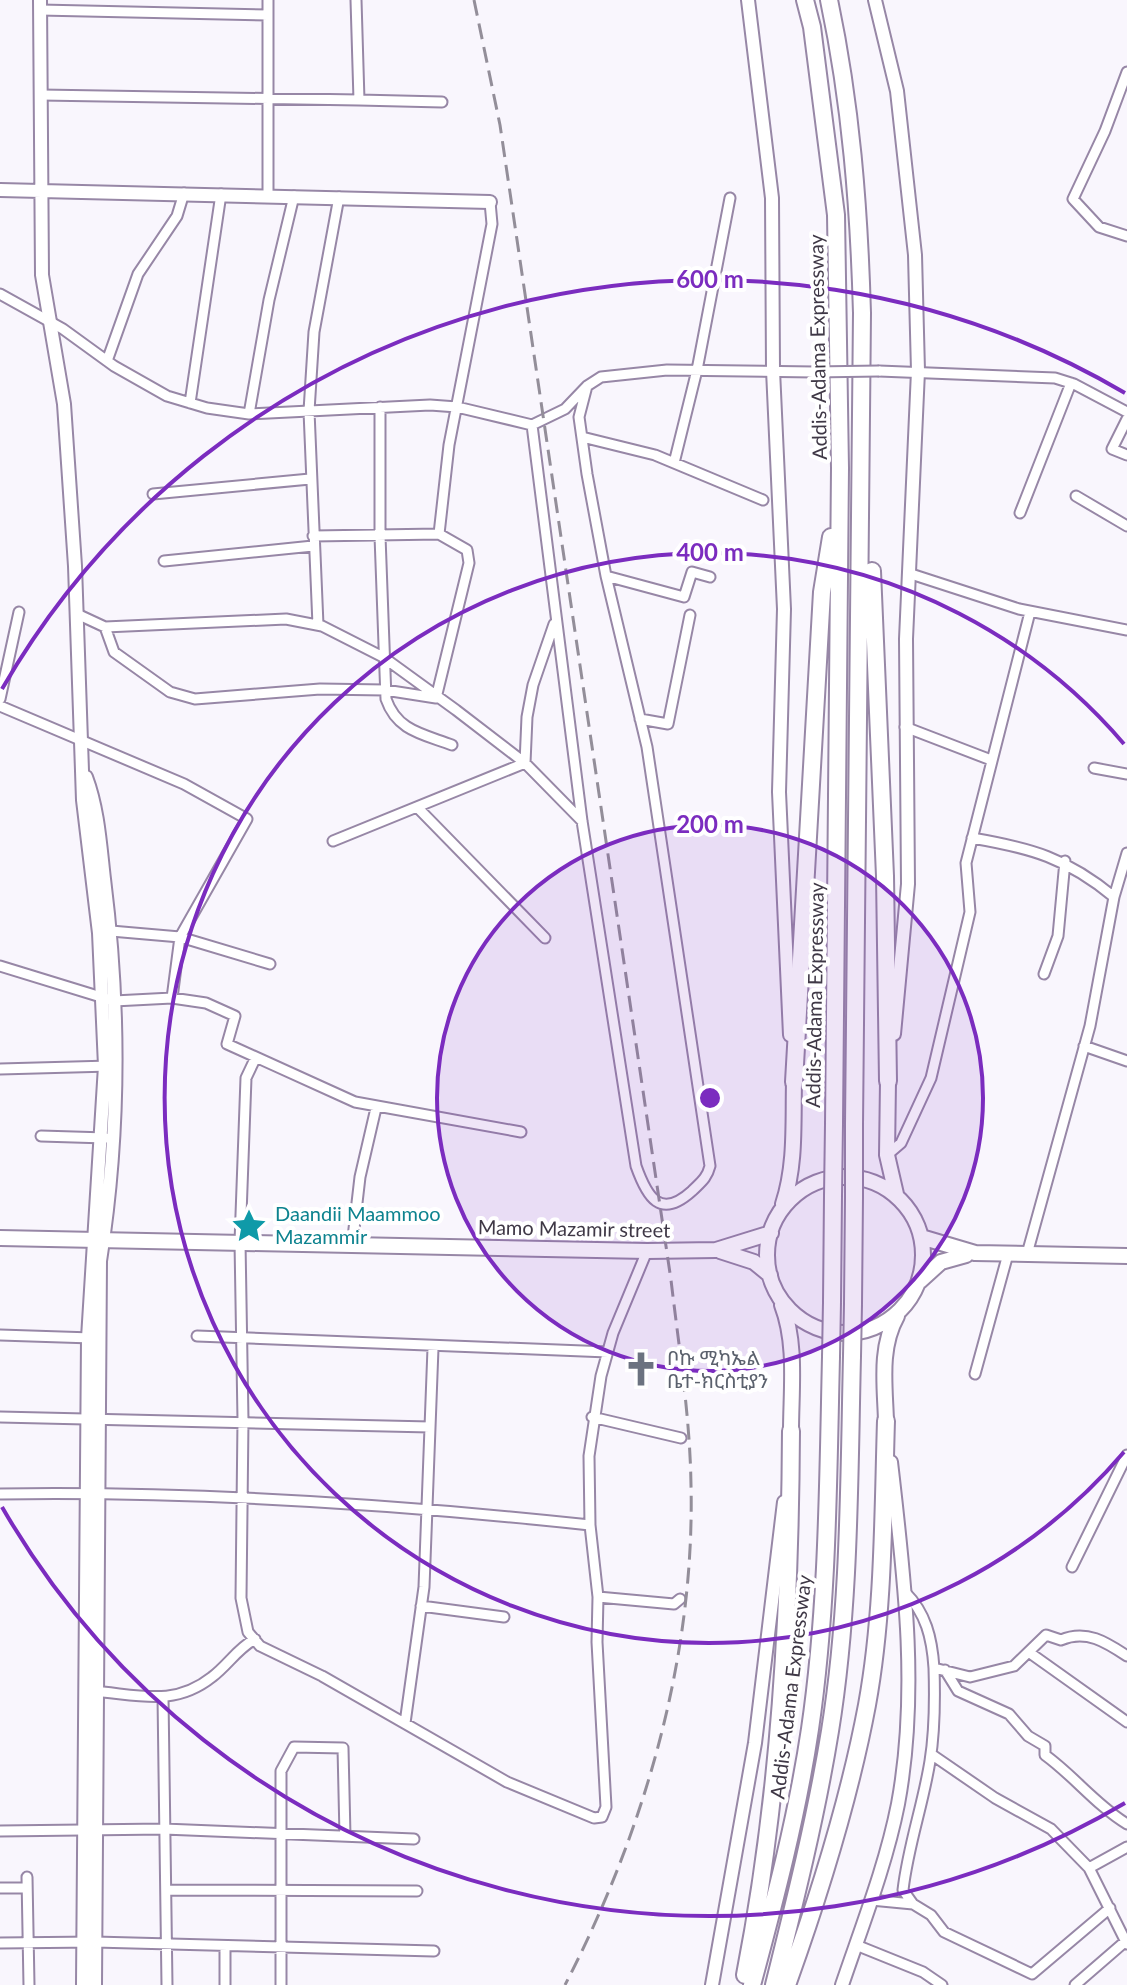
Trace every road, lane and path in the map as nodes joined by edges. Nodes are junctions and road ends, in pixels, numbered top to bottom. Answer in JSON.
{"nodes":[{"id":1,"x":268,"y":0,"type":"edge"},
{"id":2,"x":356,"y":0,"type":"edge"},
{"id":3,"x":748,"y":0,"type":"edge"},
{"id":4,"x":805,"y":0,"type":"edge"},
{"id":5,"x":829,"y":0,"type":"edge"},
{"id":6,"x":875,"y":0,"type":"edge"},
{"id":7,"x":40,"y":5,"type":"edge"},
{"id":8,"x":268,"y":15,"type":"junction"},
{"id":9,"x":1127,"y":72,"type":"edge"},
{"id":10,"x":41,"y":95,"type":"junction"},
{"id":11,"x":266,"y":100,"type":"junction"},
{"id":12,"x":359,"y":100,"type":"junction"},
{"id":13,"x":442,"y":102,"type":"dead end"},
{"id":14,"x":41,"y":188,"type":"junction"},
{"id":15,"x":0,"y":190,"type":"edge"},
{"id":16,"x":184,"y":193,"type":"junction"},
{"id":17,"x":221,"y":194,"type":"junction"},
{"id":18,"x":268,"y":195,"type":"junction"},
{"id":19,"x":294,"y":196,"type":"junction"},
{"id":20,"x":339,"y":197,"type":"junction"},
{"id":21,"x":730,"y":198,"type":"dead end"},
{"id":22,"x":490,"y":202,"type":"joint"},
{"id":23,"x":1127,"y":236,"type":"edge"},
{"id":24,"x":0,"y":294,"type":"edge"},
{"id":25,"x":50,"y":322,"type":"junction"},
{"id":26,"x":107,"y":361,"type":"junction"},
{"id":27,"x":697,"y":370,"type":"junction"},
{"id":28,"x":773,"y":370,"type":"junction"},
{"id":29,"x":918,"y":371,"type":"junction"},
{"id":30,"x":1071,"y":383,"type":"junction"},
{"id":31,"x":587,"y":386,"type":"junction"},
{"id":32,"x":190,"y":403,"type":"junction"},
{"id":33,"x":380,"y":407,"type":"junction"},
{"id":34,"x":457,"y":407,"type":"junction"},
{"id":35,"x":309,"y":411,"type":"junction"},
{"id":36,"x":1127,"y":412,"type":"edge"},
{"id":37,"x":249,"y":414,"type":"junction"},
{"id":38,"x":1127,"y":419,"type":"edge"},
{"id":39,"x":532,"y":425,"type":"junction"},
{"id":40,"x":582,"y":437,"type":"junction"},
{"id":41,"x":1127,"y":455,"type":"edge"},
{"id":42,"x":674,"y":463,"type":"junction"},
{"id":43,"x":310,"y":479,"type":"junction"},
{"id":44,"x":863,"y":486,"type":"junction"},
{"id":45,"x":840,"y":488,"type":"junction"},
{"id":46,"x":153,"y":494,"type":"dead end"},
{"id":47,"x":1076,"y":496,"type":"dead end"},
{"id":48,"x":763,"y":500,"type":"dead end"},
{"id":49,"x":1020,"y":513,"type":"dead end"},
{"id":50,"x":1127,"y":526,"type":"edge"},
{"id":51,"x":439,"y":534,"type":"junction"},
{"id":52,"x":380,"y":536,"type":"junction"},
{"id":53,"x":313,"y":541,"type":"junction"},
{"id":54,"x":164,"y":561,"type":"dead end"},
{"id":55,"x":911,"y":574,"type":"junction"},
{"id":56,"x":606,"y":576,"type":"junction"},
{"id":57,"x":710,"y":577,"type":"dead end"},
{"id":58,"x":19,"y":612,"type":"dead end"},
{"id":59,"x":1030,"y":612,"type":"junction"},
{"id":60,"x":77,"y":614,"type":"junction"},
{"id":61,"x":690,"y":615,"type":"dead end"},
{"id":62,"x":556,"y":617,"type":"junction"},
{"id":63,"x":318,"y":625,"type":"junction"},
{"id":64,"x":105,"y":627,"type":"junction"},
{"id":65,"x":1127,"y":630,"type":"edge"},
{"id":66,"x":383,"y":657,"type":"junction"},
{"id":67,"x":385,"y":690,"type":"junction"},
{"id":68,"x":436,"y":698,"type":"junction"},
{"id":69,"x":0,"y":699,"type":"edge"},
{"id":70,"x":0,"y":706,"type":"edge"},
{"id":71,"x":640,"y":719,"type":"junction"},
{"id":72,"x":905,"y":727,"type":"junction"},
{"id":73,"x":82,"y":742,"type":"junction"},
{"id":74,"x":452,"y":745,"type":"dead end"},
{"id":75,"x":991,"y":760,"type":"junction"},
{"id":76,"x":525,"y":763,"type":"junction"},
{"id":77,"x":1094,"y":768,"type":"dead end"},
{"id":78,"x":84,"y":770,"type":"junction"},
{"id":79,"x":1127,"y":774,"type":"edge"},
{"id":80,"x":417,"y":807,"type":"junction"},
{"id":81,"x":582,"y":821,"type":"junction"},
{"id":82,"x":972,"y":838,"type":"junction"},
{"id":83,"x":333,"y":841,"type":"dead end"},
{"id":84,"x":1127,"y":853,"type":"edge"},
{"id":85,"x":1065,"y":861,"type":"junction"},
{"id":86,"x":1114,"y":897,"type":"junction"},
{"id":87,"x":111,"y":931,"type":"junction"},
{"id":88,"x":180,"y":937,"type":"junction"},
{"id":89,"x":545,"y":938,"type":"dead end"},
{"id":90,"x":270,"y":964,"type":"dead end"},
{"id":91,"x":0,"y":966,"type":"edge"},
{"id":92,"x":1044,"y":974,"type":"dead end"},
{"id":93,"x":172,"y":998,"type":"junction"},
{"id":94,"x":108,"y":999,"type":"junction"},
{"id":95,"x":1084,"y":1046,"type":"junction"},
{"id":96,"x":255,"y":1059,"type":"junction"},
{"id":97,"x":1127,"y":1061,"type":"edge"},
{"id":98,"x":111,"y":1066,"type":"junction"},
{"id":99,"x":0,"y":1069,"type":"edge"},
{"id":100,"x":888,"y":1081,"type":"junction"},
{"id":101,"x":794,"y":1082,"type":"junction"},
{"id":102,"x":376,"y":1108,"type":"junction"},
{"id":103,"x":521,"y":1132,"type":"dead end"},
{"id":104,"x":41,"y":1136,"type":"dead end"},
{"id":105,"x":107,"y":1138,"type":"junction"},
{"id":106,"x":887,"y":1155,"type":"junction"},
{"id":107,"x":898,"y":1198,"type":"junction"},
{"id":108,"x":781,"y":1211,"type":"junction"},
{"id":109,"x":771,"y":1233,"type":"junction"},
{"id":110,"x":921,"y":1237,"type":"junction"},
{"id":111,"x":0,"y":1238,"type":"edge"},
{"id":112,"x":98,"y":1239,"type":"junction"},
{"id":113,"x":240,"y":1242,"type":"junction"},
{"id":114,"x":352,"y":1246,"type":"junction"},
{"id":115,"x":716,"y":1250,"type":"junction"},
{"id":116,"x":647,"y":1251,"type":"junction"},
{"id":117,"x":975,"y":1253,"type":"junction"},
{"id":118,"x":1008,"y":1254,"type":"junction"},
{"id":119,"x":1027,"y":1254,"type":"junction"},
{"id":120,"x":1127,"y":1256,"type":"edge"},
{"id":121,"x":770,"y":1275,"type":"junction"},
{"id":122,"x":917,"y":1284,"type":"junction"},
{"id":123,"x":777,"y":1293,"type":"junction"},
{"id":124,"x":902,"y":1309,"type":"junction"},
{"id":125,"x":0,"y":1335,"type":"edge"},
{"id":126,"x":197,"y":1336,"type":"dead end"},
{"id":127,"x":241,"y":1337,"type":"junction"},
{"id":128,"x":94,"y":1338,"type":"junction"},
{"id":129,"x":433,"y":1348,"type":"junction"},
{"id":130,"x":608,"y":1352,"type":"junction"},
{"id":131,"x":975,"y":1374,"type":"dead end"},
{"id":132,"x":0,"y":1417,"type":"edge"},
{"id":133,"x":93,"y":1417,"type":"junction"},
{"id":134,"x":592,"y":1417,"type":"junction"},
{"id":135,"x":243,"y":1420,"type":"junction"},
{"id":136,"x":886,"y":1421,"type":"junction"},
{"id":137,"x":430,"y":1427,"type":"junction"},
{"id":138,"x":791,"y":1431,"type":"junction"},
{"id":139,"x":681,"y":1438,"type":"dead end"},
{"id":140,"x":1127,"y":1455,"type":"edge"},
{"id":141,"x":93,"y":1493,"type":"junction"},
{"id":142,"x":0,"y":1494,"type":"edge"},
{"id":143,"x":242,"y":1498,"type":"junction"},
{"id":144,"x":424,"y":1507,"type":"junction"},
{"id":145,"x":590,"y":1525,"type":"junction"},
{"id":146,"x":1072,"y":1567,"type":"dead end"},
{"id":147,"x":905,"y":1592,"type":"junction"},
{"id":148,"x":598,"y":1597,"type":"junction"},
{"id":149,"x":680,"y":1599,"type":"dead end"},
{"id":150,"x":421,"y":1606,"type":"junction"},
{"id":151,"x":504,"y":1617,"type":"dead end"},
{"id":152,"x":255,"y":1639,"type":"junction"},
{"id":153,"x":1030,"y":1653,"type":"junction"},
{"id":154,"x":1127,"y":1656,"type":"edge"},
{"id":155,"x":934,"y":1668,"type":"junction"},
{"id":156,"x":945,"y":1670,"type":"junction"},
{"id":157,"x":91,"y":1692,"type":"junction"},
{"id":158,"x":163,"y":1697,"type":"junction"},
{"id":159,"x":1127,"y":1722,"type":"edge"},
{"id":160,"x":405,"y":1723,"type":"junction"},
{"id":161,"x":931,"y":1754,"type":"junction"},
{"id":162,"x":1127,"y":1824,"type":"edge"},
{"id":163,"x":164,"y":1829,"type":"junction"},
{"id":164,"x":0,"y":1831,"type":"edge"},
{"id":165,"x":90,"y":1831,"type":"junction"},
{"id":166,"x":280,"y":1834,"type":"junction"},
{"id":167,"x":1127,"y":1835,"type":"edge"},
{"id":168,"x":345,"y":1836,"type":"junction"},
{"id":169,"x":414,"y":1839,"type":"dead end"},
{"id":170,"x":1126,"y":1847,"type":"edge"},
{"id":171,"x":1089,"y":1868,"type":"junction"},
{"id":172,"x":0,"y":1888,"type":"edge"},
{"id":173,"x":167,"y":1890,"type":"junction"},
{"id":174,"x":281,"y":1891,"type":"junction"},
{"id":175,"x":417,"y":1891,"type":"dead end"},
{"id":176,"x":871,"y":1900,"type":"junction"},
{"id":177,"x":913,"y":1904,"type":"junction"},
{"id":178,"x":1110,"y":1908,"type":"junction"},
{"id":179,"x":89,"y":1942,"type":"junction"},
{"id":180,"x":1127,"y":1942,"type":"edge"},
{"id":181,"x":0,"y":1943,"type":"edge"},
{"id":182,"x":28,"y":1943,"type":"junction"},
{"id":183,"x":167,"y":1945,"type":"junction"},
{"id":184,"x":856,"y":1945,"type":"junction"},
{"id":185,"x":225,"y":1946,"type":"junction"},
{"id":186,"x":281,"y":1946,"type":"junction"},
{"id":187,"x":434,"y":1951,"type":"dead end"},
{"id":188,"x":29,"y":1985,"type":"edge"},
{"id":189,"x":83,"y":1985,"type":"edge"},
{"id":190,"x":95,"y":1985,"type":"edge"},
{"id":191,"x":167,"y":1985,"type":"edge"},
{"id":192,"x":225,"y":1985,"type":"edge"},
{"id":193,"x":281,"y":1985,"type":"edge"},
{"id":194,"x":712,"y":1985,"type":"edge"},
{"id":195,"x":742,"y":1985,"type":"edge"},
{"id":196,"x":752,"y":1985,"type":"edge"},
{"id":197,"x":774,"y":1985,"type":"edge"},
{"id":198,"x":787,"y":1985,"type":"edge"},
{"id":199,"x":842,"y":1985,"type":"edge"},
{"id":200,"x":942,"y":1985,"type":"edge"},
{"id":201,"x":1075,"y":1985,"type":"edge"}],
"edges":[{"from":1,"to":8,"type":"street"},
{"from":2,"to":12,"type":"street"},
{"from":3,"to":28,"type":"street"},
{"from":4,"to":45,"type":"highway","name":"Addis-Adama Expressway"},
{"from":5,"to":44,"type":"highway","name":"Addis-Adama Expressway"},
{"from":6,"to":29,"type":"street"},
{"from":7,"to":8,"type":"street"},
{"from":7,"to":10,"type":"street"},
{"from":8,"to":11,"type":"street"},
{"from":9,"to":23,"type":"street"},
{"from":10,"to":11,"type":"street"},
{"from":10,"to":14,"type":"street"},
{"from":11,"to":12,"type":"street"},
{"from":11,"to":18,"type":"street"},
{"from":12,"to":13,"type":"street"},
{"from":14,"to":15,"type":"street"},
{"from":14,"to":16,"type":"street"},
{"from":14,"to":25,"type":"street"},
{"from":16,"to":17,"type":"street"},
{"from":16,"to":26,"type":"street"},
{"from":17,"to":18,"type":"street"},
{"from":17,"to":32,"type":"street"},
{"from":18,"to":19,"type":"street"},
{"from":19,"to":20,"type":"street"},
{"from":19,"to":37,"type":"street"},
{"from":20,"to":22,"type":"street"},
{"from":20,"to":35,"type":"street"},
{"from":21,"to":27,"type":"street"},
{"from":22,"to":34,"type":"street"},
{"from":24,"to":25,"type":"street"},
{"from":25,"to":26,"type":"street"},
{"from":25,"to":60,"type":"street"},
{"from":26,"to":32,"type":"street"},
{"from":27,"to":28,"type":"street"},
{"from":27,"to":31,"type":"street"},
{"from":27,"to":42,"type":"street"},
{"from":28,"to":29,"type":"street","bridge":true},
{"from":28,"to":101,"type":"street"},
{"from":29,"to":30,"type":"street"},
{"from":29,"to":55,"type":"street"},
{"from":30,"to":36,"type":"street"},
{"from":30,"to":49,"type":"street"},
{"from":31,"to":39,"type":"street"},
{"from":31,"to":40,"type":"street"},
{"from":32,"to":37,"type":"street"},
{"from":33,"to":34,"type":"street"},
{"from":33,"to":35,"type":"street"},
{"from":33,"to":52,"type":"street"},
{"from":34,"to":39,"type":"street"},
{"from":34,"to":51,"type":"street"},
{"from":35,"to":37,"type":"street"},
{"from":35,"to":43,"type":"street"},
{"from":38,"to":41,"type":"street"},
{"from":39,"to":62,"type":"street"},
{"from":40,"to":42,"type":"street"},
{"from":40,"to":56,"type":"street"},
{"from":42,"to":48,"type":"street"},
{"from":43,"to":46,"type":"street"},
{"from":43,"to":53,"type":"street"},
{"from":44,"to":100,"type":"highway"},
{"from":44,"to":197,"type":"highway","name":"Addis-Adama Expressway","bridge":true},
{"from":45,"to":101,"type":"highway"},
{"from":45,"to":196,"type":"highway","name":"Addis-Adama Expressway","bridge":true},
{"from":47,"to":50,"type":"street"},
{"from":51,"to":52,"type":"street"},
{"from":51,"to":68,"type":"street"},
{"from":52,"to":53,"type":"street"},
{"from":52,"to":66,"type":"street"},
{"from":53,"to":54,"type":"street"},
{"from":53,"to":63,"type":"street"},
{"from":55,"to":59,"type":"street"},
{"from":55,"to":72,"type":"street"},
{"from":56,"to":57,"type":"street"},
{"from":56,"to":71,"type":"street"},
{"from":58,"to":69,"type":"street"},
{"from":59,"to":65,"type":"street"},
{"from":59,"to":75,"type":"street"},
{"from":60,"to":64,"type":"street"},
{"from":60,"to":73,"type":"street"},
{"from":61,"to":71,"type":"street"},
{"from":62,"to":76,"type":"street"},
{"from":62,"to":81,"type":"street"},
{"from":63,"to":64,"type":"street"},
{"from":63,"to":66,"type":"street"},
{"from":64,"to":67,"type":"street"},
{"from":66,"to":67,"type":"street"},
{"from":66,"to":68,"type":"street"},
{"from":67,"to":68,"type":"street"},
{"from":67,"to":74,"type":"street"},
{"from":68,"to":76,"type":"street"},
{"from":70,"to":73,"type":"street"},
{"from":71,"to":81,"type":"street"},
{"from":72,"to":75,"type":"street"},
{"from":72,"to":100,"type":"street"},
{"from":73,"to":78,"type":"street"},
{"from":73,"to":88,"type":"street"},
{"from":75,"to":82,"type":"street"},
{"from":76,"to":80,"type":"street"},
{"from":76,"to":81,"type":"street"},
{"from":77,"to":79,"type":"street"},
{"from":78,"to":87,"type":"street"},
{"from":78,"to":94,"type":"street"},
{"from":80,"to":83,"type":"street"},
{"from":80,"to":89,"type":"street"},
{"from":82,"to":85,"type":"street"},
{"from":82,"to":106,"type":"street"},
{"from":84,"to":86,"type":"street"},
{"from":85,"to":86,"type":"street"},
{"from":85,"to":92,"type":"street"},
{"from":86,"to":95,"type":"street"},
{"from":87,"to":88,"type":"street"},
{"from":87,"to":94,"type":"street"},
{"from":88,"to":90,"type":"street"},
{"from":88,"to":93,"type":"street"},
{"from":91,"to":94,"type":"street"},
{"from":93,"to":94,"type":"street"},
{"from":93,"to":96,"type":"street"},
{"from":94,"to":98,"type":"street"},
{"from":95,"to":97,"type":"street"},
{"from":95,"to":119,"type":"street"},
{"from":96,"to":102,"type":"street"},
{"from":96,"to":113,"type":"street"},
{"from":98,"to":99,"type":"street"},
{"from":98,"to":105,"type":"street"},
{"from":100,"to":106,"type":"main road"},
{"from":101,"to":108,"type":"main road"},
{"from":102,"to":103,"type":"street"},
{"from":102,"to":114,"type":"street"},
{"from":104,"to":105,"type":"street"},
{"from":105,"to":112,"type":"street"},
{"from":106,"to":107,"type":"main road"},
{"from":107,"to":108,"type":"main road"},
{"from":107,"to":110,"type":"main road"},
{"from":108,"to":109,"type":"main road"},
{"from":109,"to":115,"type":"main road"},
{"from":109,"to":121,"type":"main road"},
{"from":110,"to":117,"type":"main road"},
{"from":110,"to":122,"type":"main road"},
{"from":111,"to":112,"type":"main road","name":"Mamo Mazamir street"},
{"from":112,"to":113,"type":"main road","name":"Mamo Mazamir street"},
{"from":112,"to":128,"type":"street"},
{"from":113,"to":114,"type":"main road","name":"Mamo Mazamir street"},
{"from":113,"to":127,"type":"street"},
{"from":114,"to":116,"type":"main road","name":"Mamo Mazamir street"},
{"from":115,"to":116,"type":"main road","name":"Mamo Mazamir street"},
{"from":115,"to":121,"type":"main road"},
{"from":116,"to":130,"type":"street"},
{"from":117,"to":118,"type":"main road"},
{"from":117,"to":122,"type":"main road"},
{"from":118,"to":119,"type":"main road"},
{"from":118,"to":131,"type":"street"},
{"from":119,"to":120,"type":"main road"},
{"from":121,"to":123,"type":"main road"},
{"from":122,"to":124,"type":"main road"},
{"from":123,"to":124,"type":"main road"},
{"from":123,"to":138,"type":"main road"},
{"from":124,"to":136,"type":"main road"},
{"from":125,"to":128,"type":"street"},
{"from":126,"to":127,"type":"street"},
{"from":127,"to":129,"type":"street"},
{"from":127,"to":135,"type":"street"},
{"from":128,"to":133,"type":"street"},
{"from":129,"to":130,"type":"street"},
{"from":129,"to":137,"type":"street"},
{"from":130,"to":134,"type":"street"},
{"from":132,"to":133,"type":"street"},
{"from":133,"to":135,"type":"street"},
{"from":133,"to":141,"type":"street"},
{"from":134,"to":139,"type":"street"},
{"from":134,"to":145,"type":"street"},
{"from":135,"to":137,"type":"street"},
{"from":135,"to":143,"type":"street"},
{"from":136,"to":147,"type":"street"},
{"from":136,"to":198,"type":"highway"},
{"from":137,"to":144,"type":"street"},
{"from":138,"to":194,"type":"street"},
{"from":138,"to":195,"type":"highway"},
{"from":140,"to":146,"type":"street"},
{"from":141,"to":142,"type":"street"},
{"from":141,"to":143,"type":"street"},
{"from":141,"to":157,"type":"street"},
{"from":143,"to":144,"type":"street"},
{"from":143,"to":152,"type":"street"},
{"from":144,"to":145,"type":"street"},
{"from":144,"to":150,"type":"street"},
{"from":145,"to":148,"type":"street"},
{"from":147,"to":155,"type":"street"},
{"from":147,"to":176,"type":"street"},
{"from":148,"to":149,"type":"street"},
{"from":148,"to":160,"type":"street"},
{"from":150,"to":151,"type":"street"},
{"from":150,"to":160,"type":"street"},
{"from":152,"to":158,"type":"street"},
{"from":152,"to":160,"type":"street"},
{"from":153,"to":154,"type":"street"},
{"from":153,"to":156,"type":"street"},
{"from":153,"to":159,"type":"street"},
{"from":155,"to":156,"type":"street"},
{"from":155,"to":161,"type":"street"},
{"from":156,"to":162,"type":"street"},
{"from":157,"to":158,"type":"street"},
{"from":157,"to":165,"type":"street"},
{"from":158,"to":163,"type":"street"},
{"from":161,"to":171,"type":"street"},
{"from":161,"to":177,"type":"street"},
{"from":163,"to":165,"type":"street"},
{"from":163,"to":166,"type":"street"},
{"from":163,"to":173,"type":"street"},
{"from":164,"to":165,"type":"street"},
{"from":165,"to":179,"type":"street"},
{"from":166,"to":168,"type":"street"},
{"from":166,"to":168,"type":"street"},
{"from":166,"to":174,"type":"street"},
{"from":167,"to":170,"type":"street"},
{"from":168,"to":169,"type":"street"},
{"from":170,"to":171,"type":"street"},
{"from":171,"to":178,"type":"street"},
{"from":172,"to":182,"type":"street"},
{"from":173,"to":174,"type":"street"},
{"from":173,"to":183,"type":"street"},
{"from":174,"to":175,"type":"street"},
{"from":174,"to":186,"type":"street"},
{"from":176,"to":177,"type":"street"},
{"from":176,"to":184,"type":"street"},
{"from":177,"to":178,"type":"street"},
{"from":178,"to":180,"type":"street"},
{"from":179,"to":182,"type":"street"},
{"from":179,"to":183,"type":"street"},
{"from":179,"to":189,"type":"street"},
{"from":179,"to":190,"type":"street"},
{"from":180,"to":201,"type":"street"},
{"from":181,"to":182,"type":"street"},
{"from":182,"to":188,"type":"street"},
{"from":183,"to":185,"type":"street"},
{"from":183,"to":191,"type":"street"},
{"from":184,"to":199,"type":"street"},
{"from":184,"to":200,"type":"street"},
{"from":185,"to":186,"type":"street"},
{"from":185,"to":192,"type":"street"},
{"from":186,"to":187,"type":"street"},
{"from":186,"to":193,"type":"street"}]}
